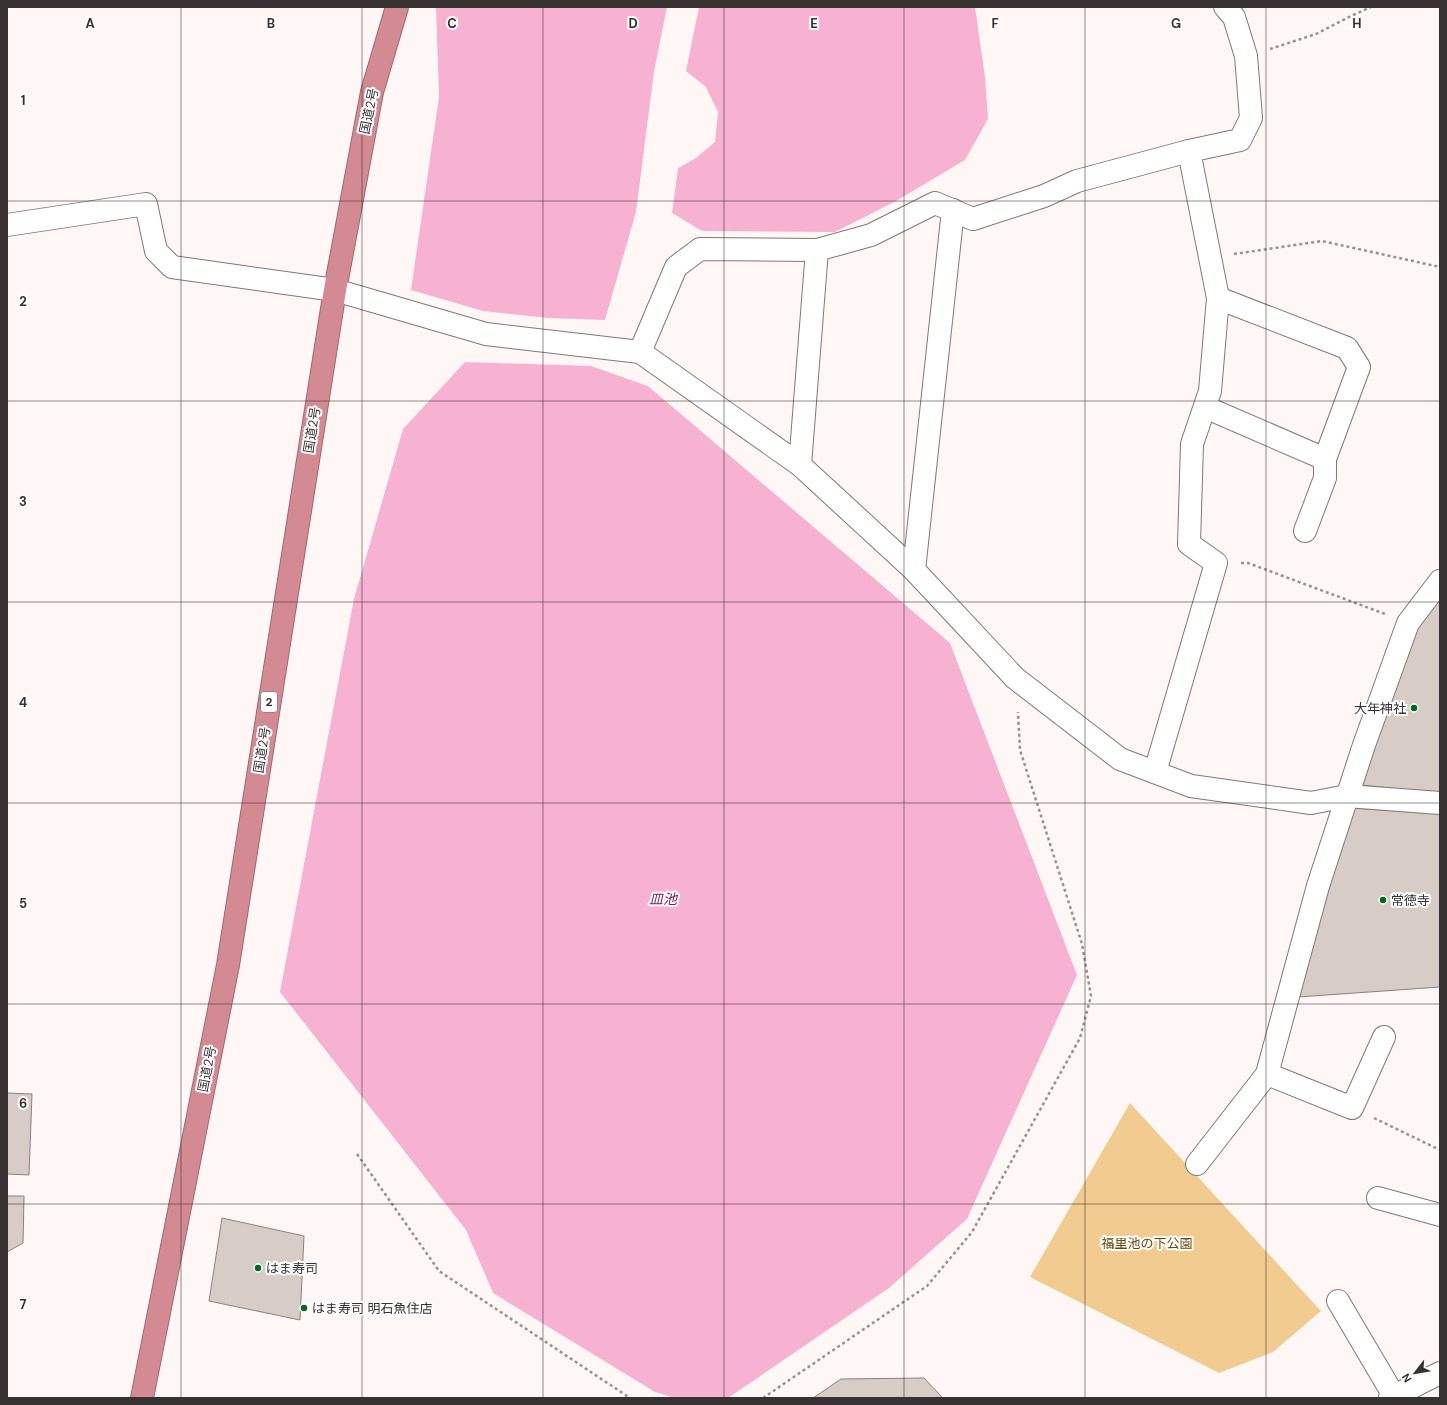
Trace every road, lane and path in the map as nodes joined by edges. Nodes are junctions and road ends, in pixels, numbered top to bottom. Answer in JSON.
{"nodes":[{"id":1,"x":397,"y":7,"type":"edge"},
{"id":2,"x":1226,"y":7,"type":"edge"},
{"id":3,"x":1371,"y":7,"type":"edge"},
{"id":4,"x":1246,"y":56,"type":"junction"},
{"id":5,"x":1189,"y":151,"type":"junction"},
{"id":6,"x":953,"y":210,"type":"junction"},
{"id":7,"x":7,"y":225,"type":"edge"},
{"id":8,"x":817,"y":250,"type":"junction"},
{"id":9,"x":1210,"y":258,"type":"junction"},
{"id":10,"x":1440,"y":267,"type":"edge"},
{"id":11,"x":335,"y":290,"type":"junction"},
{"id":12,"x":1218,"y":298,"type":"junction"},
{"id":13,"x":640,"y":352,"type":"junction"},
{"id":14,"x":1205,"y":407,"type":"junction"},
{"id":15,"x":1326,"y":460,"type":"junction"},
{"id":16,"x":800,"y":465,"type":"junction"},
{"id":17,"x":1305,"y":531,"type":"dead end"},
{"id":18,"x":1216,"y":563,"type":"junction"},
{"id":19,"x":914,"y":570,"type":"junction"},
{"id":20,"x":1440,"y":581,"type":"edge"},
{"id":21,"x":1408,"y":623,"type":"junction"},
{"id":22,"x":1015,"y":678,"type":"junction"},
{"id":23,"x":1155,"y":772,"type":"junction"},
{"id":24,"x":1347,"y":796,"type":"junction"},
{"id":25,"x":1440,"y":803,"type":"edge"},
{"id":26,"x":1384,"y":1037,"type":"dead end"},
{"id":27,"x":1267,"y":1074,"type":"junction"},
{"id":28,"x":1352,"y":1108,"type":"junction"},
{"id":29,"x":1440,"y":1150,"type":"edge"},
{"id":30,"x":357,"y":1154,"type":"dead end"},
{"id":31,"x":1197,"y":1164,"type":"dead end"},
{"id":32,"x":1378,"y":1198,"type":"dead end"},
{"id":33,"x":1440,"y":1215,"type":"edge"},
{"id":34,"x":1338,"y":1301,"type":"dead end"},
{"id":35,"x":1440,"y":1373,"type":"edge"},
{"id":36,"x":1392,"y":1397,"type":"edge"},
{"id":37,"x":142,"y":1398,"type":"edge"},
{"id":38,"x":630,"y":1398,"type":"edge"},
{"id":39,"x":763,"y":1398,"type":"edge"}],
"edges":[{"from":1,"to":11,"type":"highway","name":"国道2号","number":"2"},
{"from":2,"to":4,"type":"street"},
{"from":3,"to":4,"type":"path"},
{"from":4,"to":5,"type":"street"},
{"from":5,"to":6,"type":"street"},
{"from":5,"to":9,"type":"street"},
{"from":6,"to":8,"type":"street"},
{"from":6,"to":19,"type":"street"},
{"from":7,"to":11,"type":"street"},
{"from":8,"to":13,"type":"street"},
{"from":8,"to":16,"type":"street"},
{"from":9,"to":10,"type":"path"},
{"from":9,"to":12,"type":"street"},
{"from":11,"to":13,"type":"street"},
{"from":11,"to":37,"type":"highway","name":"国道2号","number":"2"},
{"from":12,"to":14,"type":"street"},
{"from":12,"to":15,"type":"street"},
{"from":13,"to":16,"type":"street"},
{"from":14,"to":15,"type":"street"},
{"from":14,"to":18,"type":"street"},
{"from":15,"to":17,"type":"street"},
{"from":16,"to":19,"type":"street"},
{"from":18,"to":21,"type":"path"},
{"from":18,"to":23,"type":"street"},
{"from":19,"to":22,"type":"street"},
{"from":20,"to":21,"type":"street"},
{"from":21,"to":24,"type":"street"},
{"from":22,"to":23,"type":"street"},
{"from":22,"to":39,"type":"path"},
{"from":23,"to":24,"type":"street"},
{"from":24,"to":25,"type":"street"},
{"from":24,"to":27,"type":"street"},
{"from":26,"to":28,"type":"street"},
{"from":27,"to":28,"type":"street"},
{"from":27,"to":31,"type":"street"},
{"from":28,"to":29,"type":"path"},
{"from":30,"to":38,"type":"path"},
{"from":32,"to":33,"type":"street"},
{"from":34,"to":36,"type":"street"},
{"from":35,"to":36,"type":"street"}]}
